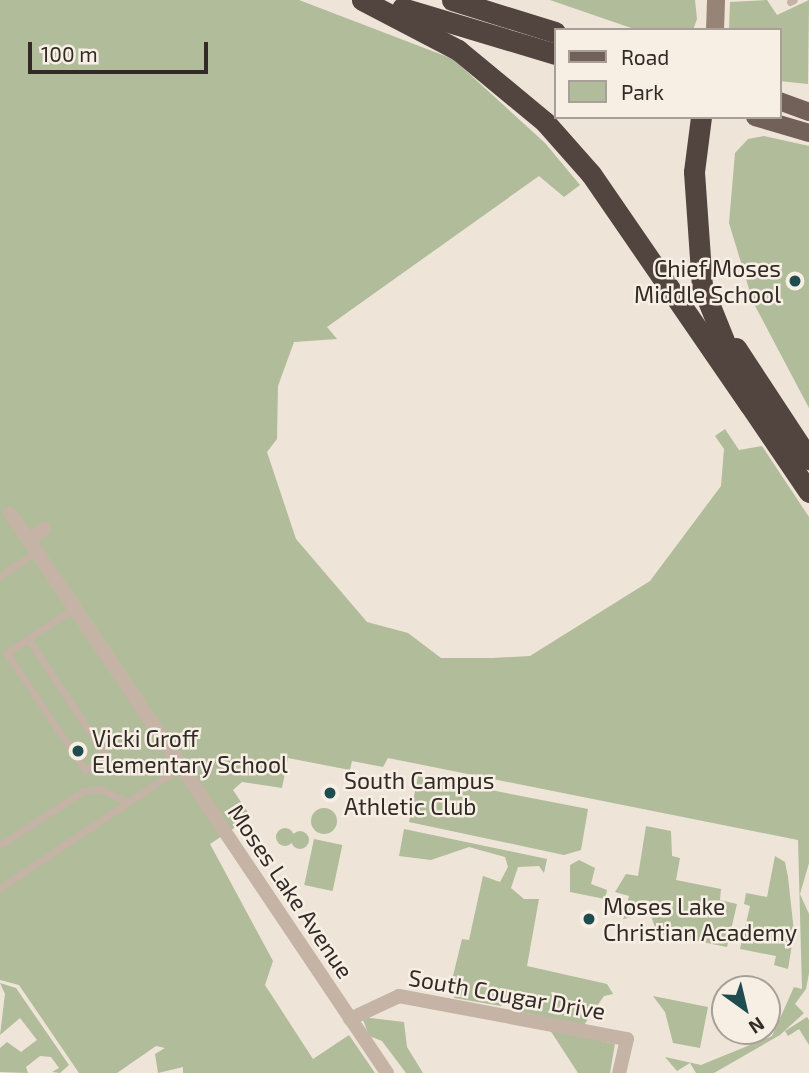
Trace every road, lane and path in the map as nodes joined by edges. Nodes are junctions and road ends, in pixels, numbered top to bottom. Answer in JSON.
{"nodes":[{"id":1,"x":362,"y":0,"type":"edge"},
{"id":2,"x":377,"y":0,"type":"edge"},
{"id":3,"x":452,"y":0,"type":"edge"},
{"id":4,"x":716,"y":0,"type":"edge"},
{"id":5,"x":715,"y":28,"type":"edge"},
{"id":6,"x":554,"y":32,"type":"edge"},
{"id":7,"x":554,"y":54,"type":"edge"},
{"id":8,"x":781,"y":102,"type":"edge"},
{"id":9,"x":809,"y":111,"type":"edge"},
{"id":10,"x":701,"y":119,"type":"edge"},
{"id":11,"x":761,"y":119,"type":"edge"},
{"id":12,"x":809,"y":134,"type":"edge"},
{"id":13,"x":695,"y":217,"type":"junction"},
{"id":14,"x":750,"y":405,"type":"junction"},
{"id":15,"x":809,"y":459,"type":"edge"},
{"id":16,"x":809,"y":492,"type":"edge"},
{"id":17,"x":10,"y":514,"type":"dead end"},
{"id":18,"x":44,"y":529,"type":"dead end"},
{"id":19,"x":32,"y":546,"type":"junction"},
{"id":20,"x":0,"y":576,"type":"edge"},
{"id":21,"x":74,"y":608,"type":"junction"},
{"id":22,"x":29,"y":639,"type":"junction"},
{"id":23,"x":181,"y":767,"type":"junction"},
{"id":24,"x":128,"y":802,"type":"junction"},
{"id":25,"x":0,"y":845,"type":"edge"},
{"id":26,"x":0,"y":888,"type":"edge"},
{"id":27,"x":350,"y":1020,"type":"junction"},
{"id":28,"x":387,"y":1073,"type":"edge"},
{"id":29,"x":620,"y":1073,"type":"edge"}],
"edges":[{"from":1,"to":14,"type":"highway"},
{"from":2,"to":7,"type":"highway"},
{"from":3,"to":6,"type":"highway"},
{"from":4,"to":5,"type":"street"},
{"from":8,"to":9,"type":"main road"},
{"from":10,"to":13,"type":"highway"},
{"from":11,"to":12,"type":"main road"},
{"from":13,"to":14,"type":"highway"},
{"from":13,"to":15,"type":"highway"},
{"from":14,"to":16,"type":"highway"},
{"from":17,"to":19,"type":"street","name":"Moses Lake Avenue"},
{"from":18,"to":19,"type":"street"},
{"from":19,"to":20,"type":"lane"},
{"from":19,"to":21,"type":"street","name":"Moses Lake Avenue"},
{"from":21,"to":22,"type":"lane"},
{"from":21,"to":23,"type":"street","name":"Moses Lake Avenue"},
{"from":22,"to":22,"type":"lane"},
{"from":23,"to":24,"type":"lane"},
{"from":23,"to":27,"type":"street","name":"Moses Lake Avenue"},
{"from":24,"to":25,"type":"lane"},
{"from":24,"to":26,"type":"lane"},
{"from":27,"to":28,"type":"street","name":"Moses Lake Avenue"},
{"from":27,"to":29,"type":"street","name":"South Cougar Drive"}]}
